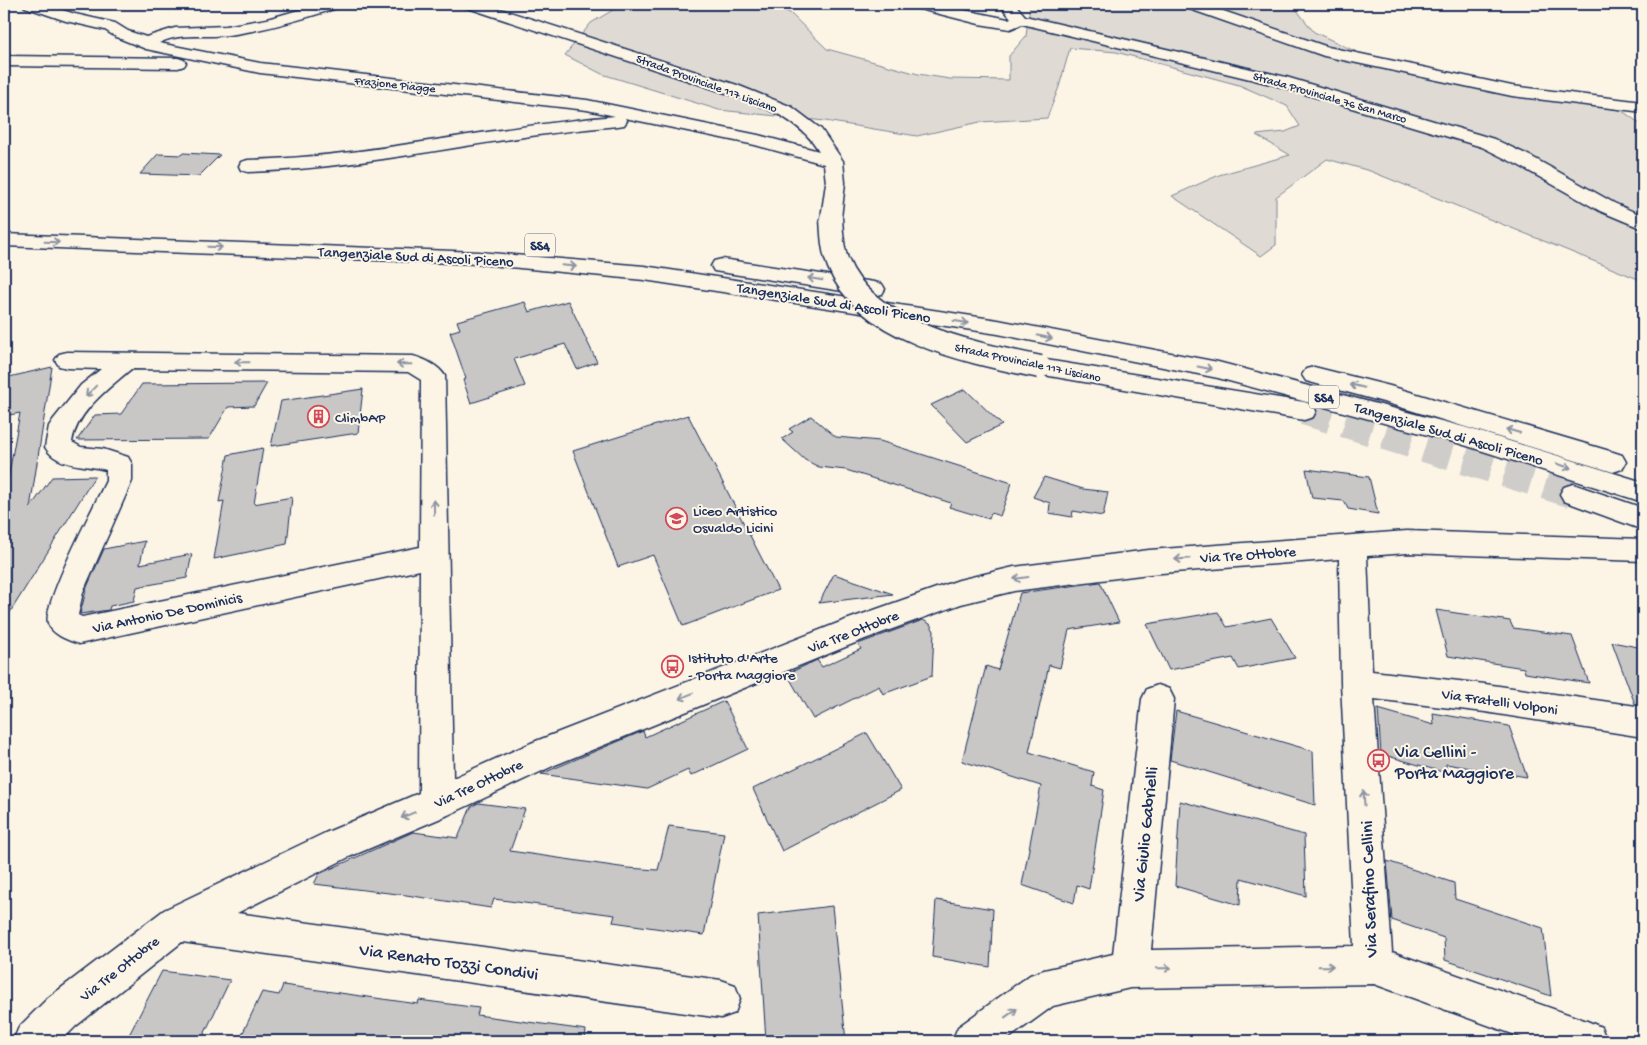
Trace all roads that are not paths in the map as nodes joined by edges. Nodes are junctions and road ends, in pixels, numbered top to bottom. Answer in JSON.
{"nodes":[{"id":1,"x":30,"y":4,"type":"edge"},
{"id":2,"x":335,"y":4,"type":"edge"},
{"id":3,"x":470,"y":4,"type":"edge"},
{"id":4,"x":917,"y":4,"type":"edge"},
{"id":5,"x":1007,"y":4,"type":"edge"},
{"id":6,"x":1189,"y":4,"type":"edge"},
{"id":7,"x":1020,"y":19,"type":"junction"},
{"id":8,"x":147,"y":43,"type":"junction"},
{"id":9,"x":4,"y":61,"type":"edge"},
{"id":10,"x":227,"y":62,"type":"junction"},
{"id":11,"x":1643,"y":107,"type":"edge"},
{"id":12,"x":699,"y":128,"type":"junction"},
{"id":13,"x":834,"y":161,"type":"junction"},
{"id":14,"x":248,"y":166,"type":"dead end"},
{"id":15,"x":1643,"y":223,"type":"edge"},
{"id":16,"x":4,"y":225,"type":"edge"},
{"id":17,"x":4,"y":240,"type":"edge"},
{"id":18,"x":67,"y":360,"type":"dead end"},
{"id":19,"x":125,"y":361,"type":"junction"},
{"id":20,"x":1304,"y":411,"type":"tunnel mouth"},
{"id":21,"x":1643,"y":472,"type":"edge"},
{"id":22,"x":1643,"y":492,"type":"edge"},
{"id":23,"x":1635,"y":516,"type":"edge"},
{"id":24,"x":1643,"y":534,"type":"edge"},
{"id":25,"x":1353,"y":546,"type":"junction"},
{"id":26,"x":1630,"y":550,"type":"edge"},
{"id":27,"x":435,"y":556,"type":"junction"},
{"id":28,"x":1357,"y":683,"type":"junction"},
{"id":29,"x":1158,"y":699,"type":"dead end"},
{"id":30,"x":1643,"y":722,"type":"edge"},
{"id":31,"x":436,"y":803,"type":"junction"},
{"id":32,"x":177,"y":923,"type":"junction"},
{"id":33,"x":1374,"y":965,"type":"junction"},
{"id":34,"x":1130,"y":969,"type":"junction"},
{"id":35,"x":721,"y":999,"type":"dead end"},
{"id":36,"x":33,"y":1041,"type":"edge"},
{"id":37,"x":972,"y":1041,"type":"edge"},
{"id":38,"x":1588,"y":1041,"type":"edge"}],
"edges":[{"from":1,"to":8,"type":"main road","name":"Frazione Piagge"},
{"from":2,"to":8,"type":"main road"},
{"from":3,"to":13,"type":"main road","name":"Strada Provinciale 117 Lisciano"},
{"from":4,"to":7,"type":"main road"},
{"from":5,"to":7,"type":"main road"},
{"from":6,"to":11,"type":"main road"},
{"from":7,"to":15,"type":"main road","name":"Strada Provinciale 76 San Marco"},
{"from":8,"to":10,"type":"main road","name":"Frazione Piagge"},
{"from":9,"to":10,"type":"main road"},
{"from":10,"to":12,"type":"main road","name":"Frazione Piagge"},
{"from":12,"to":13,"type":"main road","name":"Frazione Piagge"},
{"from":12,"to":14,"type":"main road"},
{"from":13,"to":20,"type":"main road","name":"Strada Provinciale 117 Lisciano","bridge":true},
{"from":21,"to":16,"type":"main road","name":"Tangenziale Sud di Ascoli Piceno","number":"SS4","one_way":true},
{"from":17,"to":22,"type":"main road","name":"Tangenziale Sud di Ascoli Piceno","number":"SS4","one_way":true},
{"from":18,"to":19,"type":"main road"},
{"from":27,"to":19,"type":"main road","one_way":true},
{"from":19,"to":27,"type":"main road","name":"Via Antonio De Dominicis","one_way":true},
{"from":23,"to":24,"type":"main road"},
{"from":23,"to":26,"type":"main road"},
{"from":25,"to":26,"type":"main road","name":"Via Tre Ottobre"},
{"from":25,"to":28,"type":"main road","name":"Via Serafino Cellini"},
{"from":25,"to":31,"type":"main road","name":"Via Tre Ottobre","one_way":true},
{"from":27,"to":31,"type":"main road"},
{"from":28,"to":30,"type":"main road","name":"Via Fratelli Volponi"},
{"from":33,"to":28,"type":"main road","name":"Via Serafino Cellini","one_way":true},
{"from":29,"to":34,"type":"main road","name":"Via Giulio Gabrielli"},
{"from":31,"to":32,"type":"main road","name":"Via Tre Ottobre","one_way":true},
{"from":32,"to":35,"type":"main road","name":"Via Renato Tozzi Condivi"},
{"from":32,"to":36,"type":"main road","name":"Via Tre Ottobre"},
{"from":34,"to":33,"type":"main road","name":"Via Serafino Cellini","one_way":true},
{"from":33,"to":38,"type":"main road"},
{"from":37,"to":34,"type":"main road","name":"Via Serafino Cellini","one_way":true}]}
